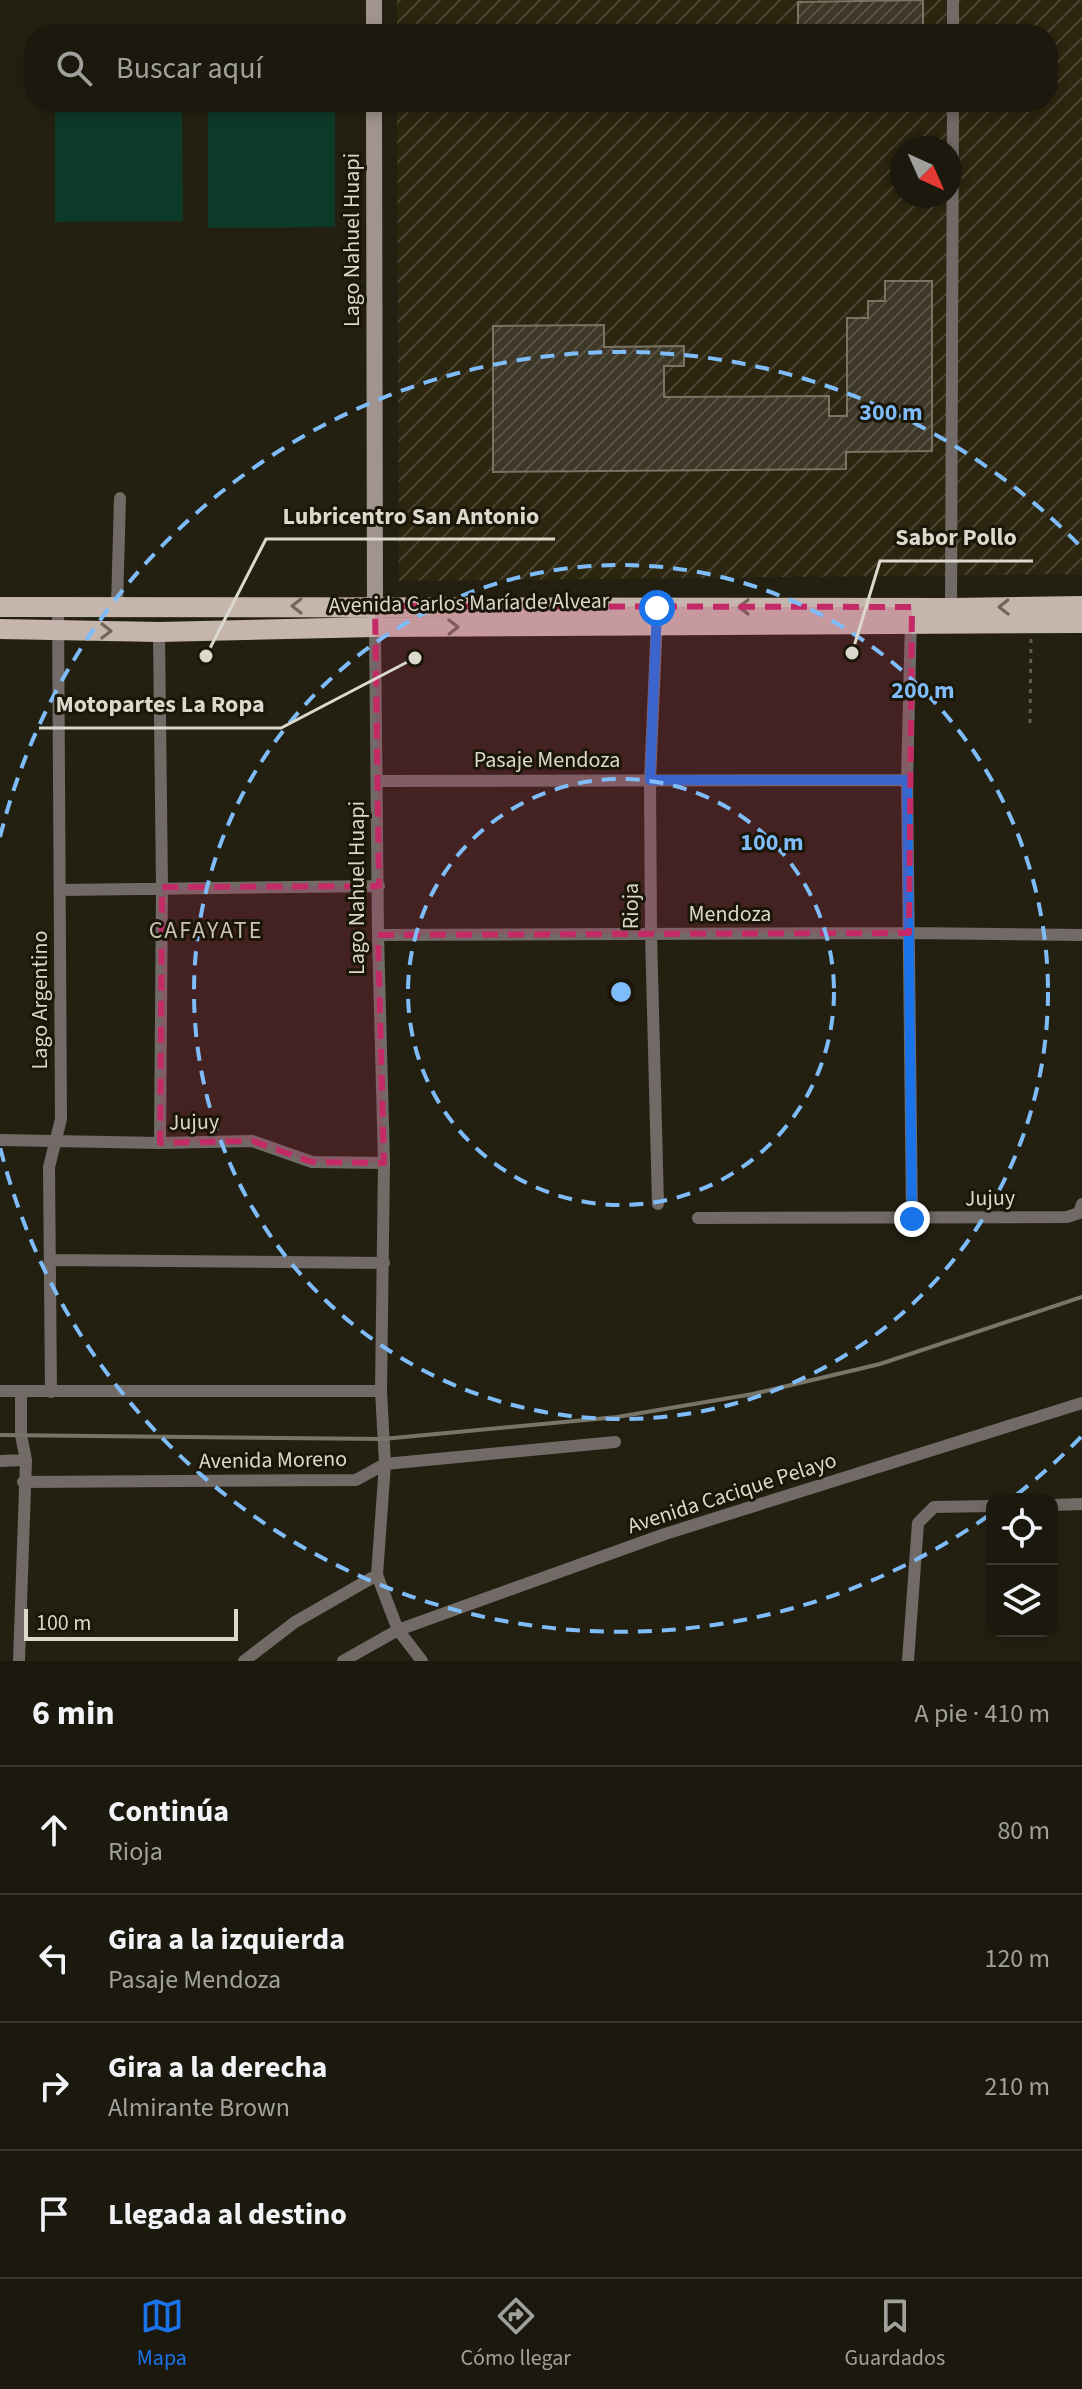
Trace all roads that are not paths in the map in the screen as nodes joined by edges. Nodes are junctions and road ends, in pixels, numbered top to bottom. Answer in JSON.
{"nodes":[{"id":1,"x":374,"y":0,"type":"edge"},
{"id":2,"x":953,"y":0,"type":"edge"},
{"id":3,"x":374,"y":24,"type":"edge"},
{"id":4,"x":953,"y":24,"type":"edge"},
{"id":5,"x":374,"y":112,"type":"edge"},
{"id":6,"x":953,"y":112,"type":"edge"},
{"id":7,"x":120,"y":498,"type":"dead end"},
{"id":8,"x":117,"y":606,"type":"junction"},
{"id":9,"x":375,"y":606,"type":"junction"},
{"id":10,"x":1082,"y":606,"type":"edge"},
{"id":11,"x":0,"y":607,"type":"edge"},
{"id":12,"x":58,"y":607,"type":"junction"},
{"id":13,"x":951,"y":608,"type":"junction"},
{"id":14,"x":911,"y":615,"type":"junction"},
{"id":15,"x":657,"y":616,"type":"junction"},
{"id":16,"x":1082,"y":623,"type":"edge"},
{"id":17,"x":375,"y":627,"type":"junction"},
{"id":18,"x":0,"y":629,"type":"edge"},
{"id":19,"x":59,"y":630,"type":"junction"},
{"id":20,"x":159,"y":632,"type":"junction"},
{"id":21,"x":650,"y":780,"type":"junction"},
{"id":22,"x":907,"y":780,"type":"junction"},
{"id":23,"x":378,"y":781,"type":"junction"},
{"id":24,"x":379,"y":886,"type":"junction"},
{"id":25,"x":162,"y":887,"type":"junction"},
{"id":26,"x":60,"y":890,"type":"junction"},
{"id":27,"x":909,"y":933,"type":"junction"},
{"id":28,"x":651,"y":934,"type":"junction"},
{"id":29,"x":378,"y":935,"type":"junction"},
{"id":30,"x":1082,"y":935,"type":"edge"},
{"id":31,"x":56,"y":1139,"type":"junction"},
{"id":32,"x":0,"y":1140,"type":"edge"},
{"id":33,"x":160,"y":1143,"type":"junction"},
{"id":34,"x":384,"y":1163,"type":"junction"},
{"id":35,"x":658,"y":1204,"type":"dead end"},
{"id":36,"x":1082,"y":1204,"type":"edge"},
{"id":37,"x":698,"y":1218,"type":"dead end"},
{"id":38,"x":912,"y":1219,"type":"junction"},
{"id":39,"x":50,"y":1260,"type":"junction"},
{"id":40,"x":384,"y":1263,"type":"junction"},
{"id":41,"x":0,"y":1391,"type":"edge"},
{"id":42,"x":21,"y":1391,"type":"junction"},
{"id":43,"x":381,"y":1391,"type":"junction"},
{"id":44,"x":51,"y":1392,"type":"junction"},
{"id":45,"x":1082,"y":1403,"type":"edge"},
{"id":46,"x":615,"y":1442,"type":"dead end"},
{"id":47,"x":26,"y":1460,"type":"junction"},
{"id":48,"x":0,"y":1461,"type":"edge"},
{"id":49,"x":385,"y":1464,"type":"junction"},
{"id":50,"x":23,"y":1482,"type":"junction"},
{"id":51,"x":1082,"y":1504,"type":"edge"},
{"id":52,"x":1058,"y":1505,"type":"edge"},
{"id":53,"x":986,"y":1506,"type":"edge"},
{"id":54,"x":377,"y":1575,"type":"junction"},
{"id":55,"x":398,"y":1630,"type":"junction"},
{"id":56,"x":19,"y":1661,"type":"edge"},
{"id":57,"x":244,"y":1661,"type":"edge"},
{"id":58,"x":343,"y":1661,"type":"edge"},
{"id":59,"x":422,"y":1661,"type":"edge"},
{"id":60,"x":908,"y":1661,"type":"edge"}],
"edges":[{"from":1,"to":3,"type":"main road"},
{"from":2,"to":4,"type":"street"},
{"from":5,"to":9,"type":"main road","name":"Lago Nahuel Huapi"},
{"from":6,"to":13,"type":"street"},
{"from":7,"to":8,"type":"street"},
{"from":9,"to":8,"type":"main road","name":"Avenida Carlos María de Alvear","one_way":true},
{"from":8,"to":12,"type":"main road","name":"Avenida Carlos María de Alvear"},
{"from":9,"to":15,"type":"main road","name":"Avenida Carlos María de Alvear"},
{"from":9,"to":17,"type":"main road","name":"Lago Nahuel Huapi"},
{"from":10,"to":13,"type":"main road","name":"Avenida Carlos María de Alvear","one_way":true},
{"from":11,"to":12,"type":"main road","name":"Avenida Carlos María de Alvear"},
{"from":12,"to":19,"type":"street","name":"Lago Argentino"},
{"from":13,"to":14,"type":"main road","name":"Avenida Carlos María de Alvear"},
{"from":14,"to":15,"type":"main road","name":"Avenida Carlos María de Alvear"},
{"from":14,"to":16,"type":"main road","name":"Avenida Carlos María de Alvear"},
{"from":14,"to":22,"type":"street"},
{"from":17,"to":15,"type":"main road","name":"Avenida Carlos María de Alvear","one_way":true},
{"from":15,"to":21,"type":"street","name":"Rioja"},
{"from":17,"to":20,"type":"main road","name":"Avenida Carlos María de Alvear"},
{"from":17,"to":23,"type":"street","name":"Lago Nahuel Huapi"},
{"from":18,"to":19,"type":"main road","name":"Avenida Carlos María de Alvear"},
{"from":19,"to":20,"type":"main road","name":"Avenida Carlos María de Alvear","one_way":true},
{"from":19,"to":26,"type":"street","name":"Lago Argentino"},
{"from":20,"to":25,"type":"street"},
{"from":21,"to":22,"type":"street","name":"Pasaje Mendoza"},
{"from":21,"to":23,"type":"street","name":"Pasaje Mendoza"},
{"from":21,"to":28,"type":"street","name":"Rioja"},
{"from":22,"to":27,"type":"street"},
{"from":23,"to":24,"type":"street","name":"Lago Nahuel Huapi"},
{"from":24,"to":25,"type":"street"},
{"from":24,"to":29,"type":"street","name":"Lago Nahuel Huapi"},
{"from":25,"to":26,"type":"street"},
{"from":25,"to":33,"type":"street"},
{"from":26,"to":31,"type":"street","name":"Lago Argentino"},
{"from":27,"to":28,"type":"street","name":"Mendoza"},
{"from":27,"to":30,"type":"street","name":"Mendoza"},
{"from":27,"to":38,"type":"street"},
{"from":28,"to":29,"type":"street","name":"Mendoza"},
{"from":28,"to":35,"type":"street","name":"Rioja"},
{"from":29,"to":34,"type":"street","name":"Lago Nahuel Huapi"},
{"from":31,"to":32,"type":"street","name":"Jujuy"},
{"from":31,"to":33,"type":"street","name":"Jujuy"},
{"from":31,"to":39,"type":"street","name":"Lago Argentino"},
{"from":33,"to":34,"type":"street","name":"Jujuy"},
{"from":34,"to":40,"type":"street","name":"Lago Nahuel Huapi"},
{"from":36,"to":38,"type":"street","name":"Jujuy"},
{"from":37,"to":38,"type":"street","name":"Jujuy"},
{"from":39,"to":40,"type":"street"},
{"from":39,"to":44,"type":"street","name":"Lago Argentino"},
{"from":40,"to":43,"type":"street","name":"Lago Nahuel Huapi"},
{"from":41,"to":42,"type":"street"},
{"from":42,"to":44,"type":"street"},
{"from":42,"to":47,"type":"street"},
{"from":43,"to":44,"type":"street"},
{"from":43,"to":49,"type":"street","name":"Lago Nahuel Huapi"},
{"from":45,"to":55,"type":"street","name":"Avenida Cacique Pelayo"},
{"from":46,"to":49,"type":"street","name":"Avenida Moreno"},
{"from":47,"to":48,"type":"street"},
{"from":47,"to":50,"type":"street"},
{"from":49,"to":50,"type":"street","name":"Avenida Moreno"},
{"from":49,"to":54,"type":"street","name":"Lago Nahuel Huapi"},
{"from":50,"to":56,"type":"street"},
{"from":51,"to":52,"type":"street"},
{"from":53,"to":60,"type":"street"},
{"from":54,"to":55,"type":"street","name":"Lago Nahuel Huapi"},
{"from":54,"to":57,"type":"street"},
{"from":55,"to":58,"type":"street","name":"Avenida Cacique Pelayo"},
{"from":55,"to":59,"type":"street","name":"Lago Nahuel Huapi"}]}
